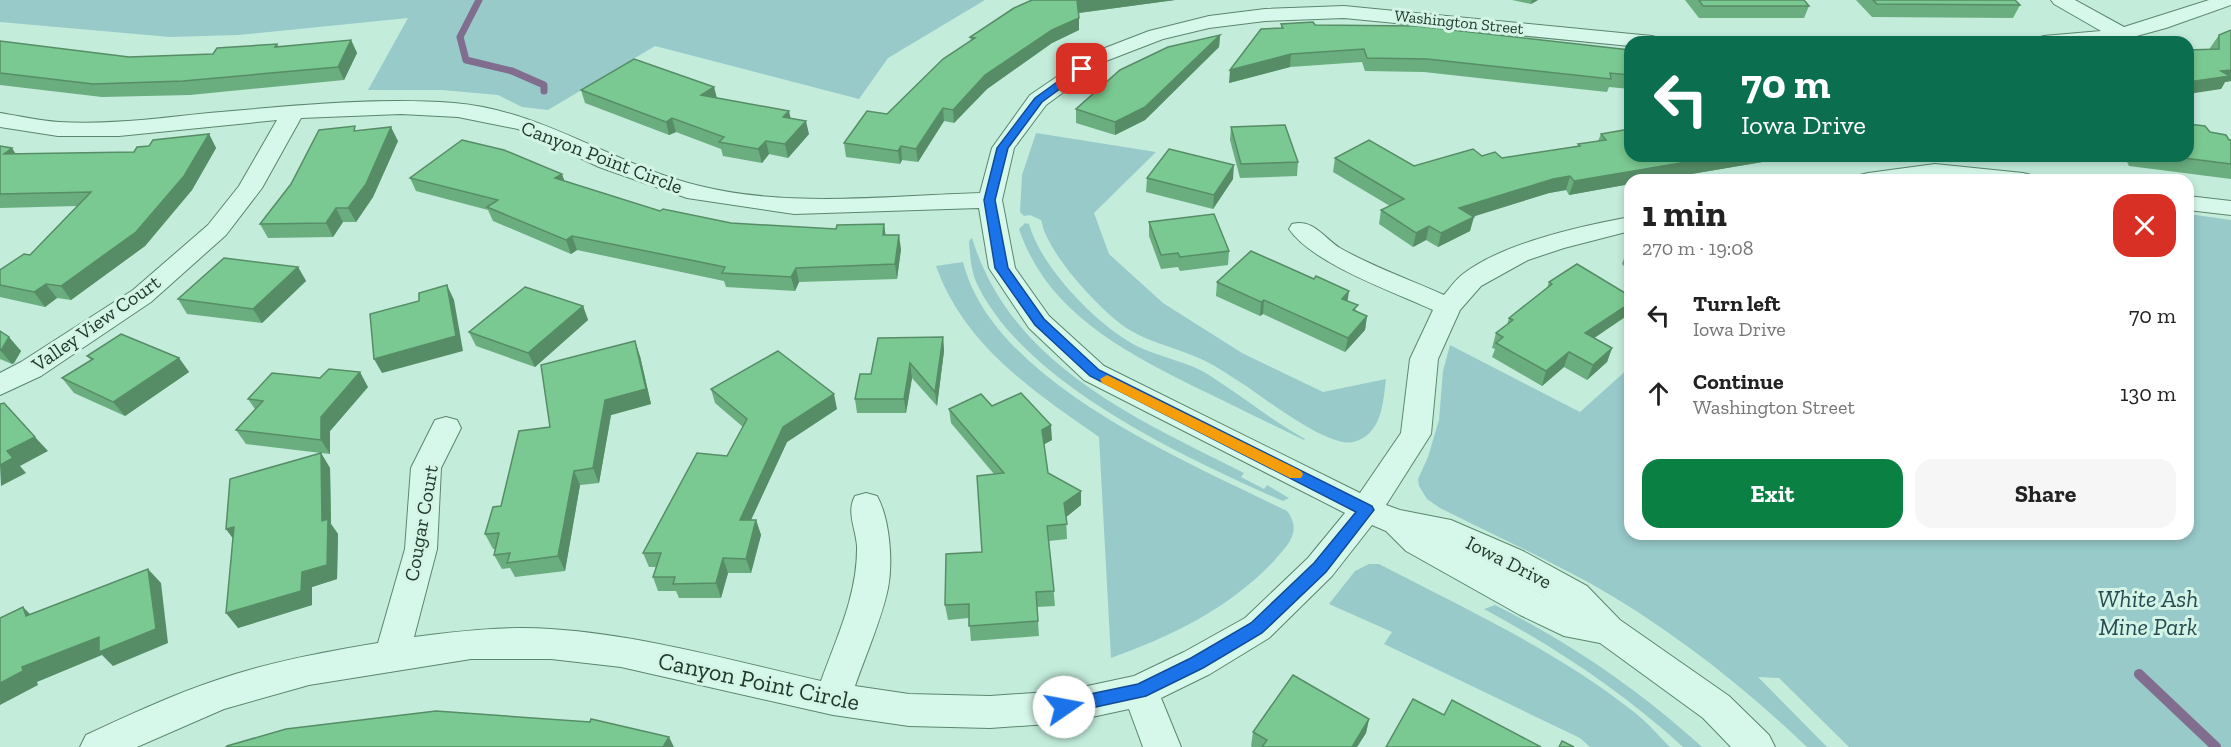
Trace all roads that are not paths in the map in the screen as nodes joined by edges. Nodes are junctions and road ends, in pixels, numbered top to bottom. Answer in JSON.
{"nodes":[{"id":1,"x":1458,"y":0,"type":"edge"},
{"id":2,"x":2061,"y":0,"type":"edge"},
{"id":3,"x":2227,"y":0,"type":"edge"},
{"id":4,"x":1457,"y":21,"type":"junction"},
{"id":5,"x":2122,"y":34,"type":"junction"},
{"id":6,"x":2110,"y":36,"type":"edge"},
{"id":7,"x":1624,"y":39,"type":"edge"},
{"id":8,"x":293,"y":112,"type":"junction"},
{"id":9,"x":0,"y":120,"type":"edge"},
{"id":10,"x":1913,"y":174,"type":"edge"},
{"id":11,"x":1964,"y":174,"type":"edge"},
{"id":12,"x":990,"y":200,"type":"junction"},
{"id":13,"x":2194,"y":203,"type":"edge"},
{"id":14,"x":2231,"y":208,"type":"edge"},
{"id":15,"x":1624,"y":225,"type":"edge"},
{"id":16,"x":1301,"y":229,"type":"dead end"},
{"id":17,"x":1448,"y":307,"type":"junction"},
{"id":18,"x":0,"y":385,"type":"edge"},
{"id":19,"x":446,"y":428,"type":"dead end"},
{"id":20,"x":866,"y":505,"type":"dead end"},
{"id":21,"x":1382,"y":516,"type":"junction"},
{"id":22,"x":392,"y":655,"type":"junction"},
{"id":23,"x":1140,"y":691,"type":"junction"},
{"id":24,"x":832,"y":699,"type":"junction"},
{"id":25,"x":99,"y":747,"type":"edge"},
{"id":26,"x":1162,"y":747,"type":"edge"},
{"id":27,"x":1756,"y":747,"type":"edge"}],
"edges":[{"from":1,"to":4,"type":"street"},
{"from":2,"to":5,"type":"street"},
{"from":3,"to":5,"type":"street"},
{"from":4,"to":7,"type":"street","name":"Washington Street"},
{"from":4,"to":12,"type":"street","name":"Washington Street"},
{"from":5,"to":6,"type":"street"},
{"from":8,"to":9,"type":"street","name":"Canyon Point Circle"},
{"from":8,"to":12,"type":"street","name":"Canyon Point Circle"},
{"from":8,"to":18,"type":"street","name":"Valley View Court"},
{"from":10,"to":11,"type":"street"},
{"from":12,"to":21,"type":"street","name":"Iowa Drive"},
{"from":13,"to":14,"type":"street"},
{"from":15,"to":17,"type":"street","name":"Canyon Point Circle"},
{"from":16,"to":17,"type":"street"},
{"from":17,"to":21,"type":"street","name":"Canyon Point Circle"},
{"from":19,"to":22,"type":"street","name":"Cougar Court"},
{"from":20,"to":24,"type":"street"},
{"from":21,"to":23,"type":"street","name":"Canyon Point Circle"},
{"from":21,"to":27,"type":"street","name":"Iowa Drive"},
{"from":22,"to":24,"type":"street","name":"Canyon Point Circle"},
{"from":22,"to":25,"type":"street","name":"Canyon Point Circle"},
{"from":23,"to":24,"type":"street","name":"Canyon Point Circle"},
{"from":23,"to":26,"type":"street"}]}
